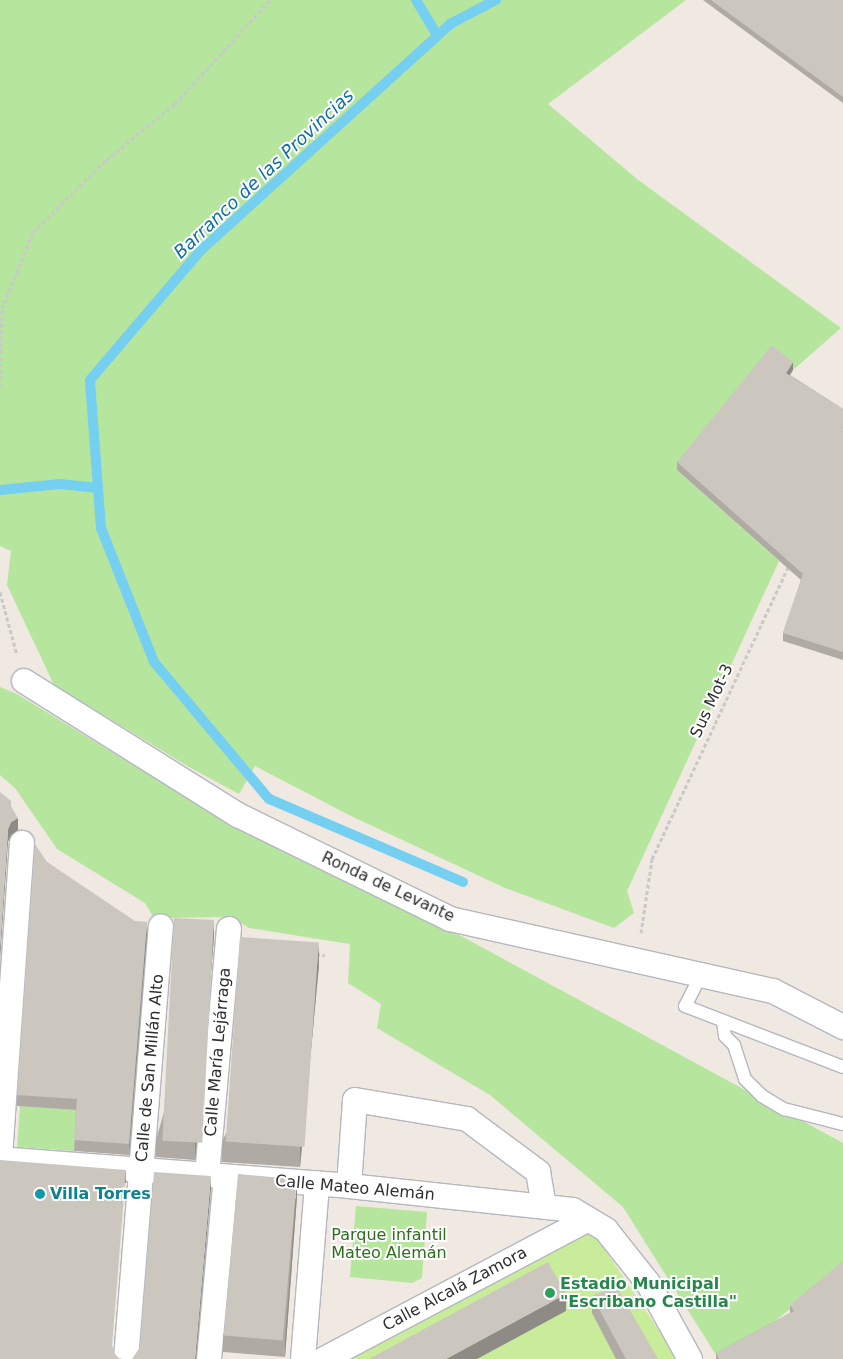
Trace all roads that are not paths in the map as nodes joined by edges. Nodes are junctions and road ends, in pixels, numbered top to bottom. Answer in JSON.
{"nodes":[{"id":1,"x":24,"y":681,"type":"road end"},
{"id":2,"x":22,"y":843,"type":"dead end"},
{"id":3,"x":161,"y":926,"type":"dead end"},
{"id":4,"x":228,"y":929,"type":"dead end"},
{"id":5,"x":701,"y":975,"type":"junction"},
{"id":6,"x":723,"y":1022,"type":"junction"},
{"id":7,"x":843,"y":1027,"type":"edge"},
{"id":8,"x":843,"y":1067,"type":"edge"},
{"id":9,"x":843,"y":1124,"type":"edge"},
{"id":10,"x":0,"y":1158,"type":"edge"},
{"id":11,"x":141,"y":1170,"type":"junction"},
{"id":12,"x":217,"y":1176,"type":"junction"},
{"id":13,"x":317,"y":1184,"type":"junction"},
{"id":14,"x":348,"y":1186,"type":"junction"},
{"id":15,"x":544,"y":1206,"type":"junction"},
{"id":16,"x":587,"y":1220,"type":"junction"},
{"id":17,"x":126,"y":1359,"type":"edge"},
{"id":18,"x":209,"y":1359,"type":"edge"},
{"id":19,"x":302,"y":1359,"type":"edge"},
{"id":20,"x":324,"y":1359,"type":"edge"},
{"id":21,"x":690,"y":1359,"type":"edge"}],
"edges":[{"from":1,"to":5,"type":"street","name":"Ronda de Levante"},
{"from":2,"to":10,"type":"street"},
{"from":3,"to":11,"type":"street","name":"Calle de San Millán Alto"},
{"from":4,"to":12,"type":"street","name":"Calle María Lejárraga"},
{"from":5,"to":6,"type":"lane"},
{"from":5,"to":7,"type":"street","name":"Ronda de Levante"},
{"from":6,"to":8,"type":"lane"},
{"from":6,"to":9,"type":"lane"},
{"from":10,"to":11,"type":"street","name":"Calle Mateo Alemán"},
{"from":11,"to":12,"type":"street","name":"Calle Mateo Alemán"},
{"from":11,"to":17,"type":"street","name":"Calle de San Millán Alto"},
{"from":12,"to":13,"type":"street","name":"Calle Mateo Alemán"},
{"from":12,"to":18,"type":"street","name":"Calle María Lejárraga"},
{"from":13,"to":14,"type":"street","name":"Calle Mateo Alemán"},
{"from":13,"to":19,"type":"street"},
{"from":14,"to":15,"type":"street","name":"Calle Mateo Alemán"},
{"from":14,"to":15,"type":"street"},
{"from":15,"to":16,"type":"street","name":"Calle Mateo Alemán"},
{"from":16,"to":20,"type":"street","name":"Calle Alcalá Zamora"},
{"from":16,"to":21,"type":"street","name":"Calle Mateo Alemán"}]}
